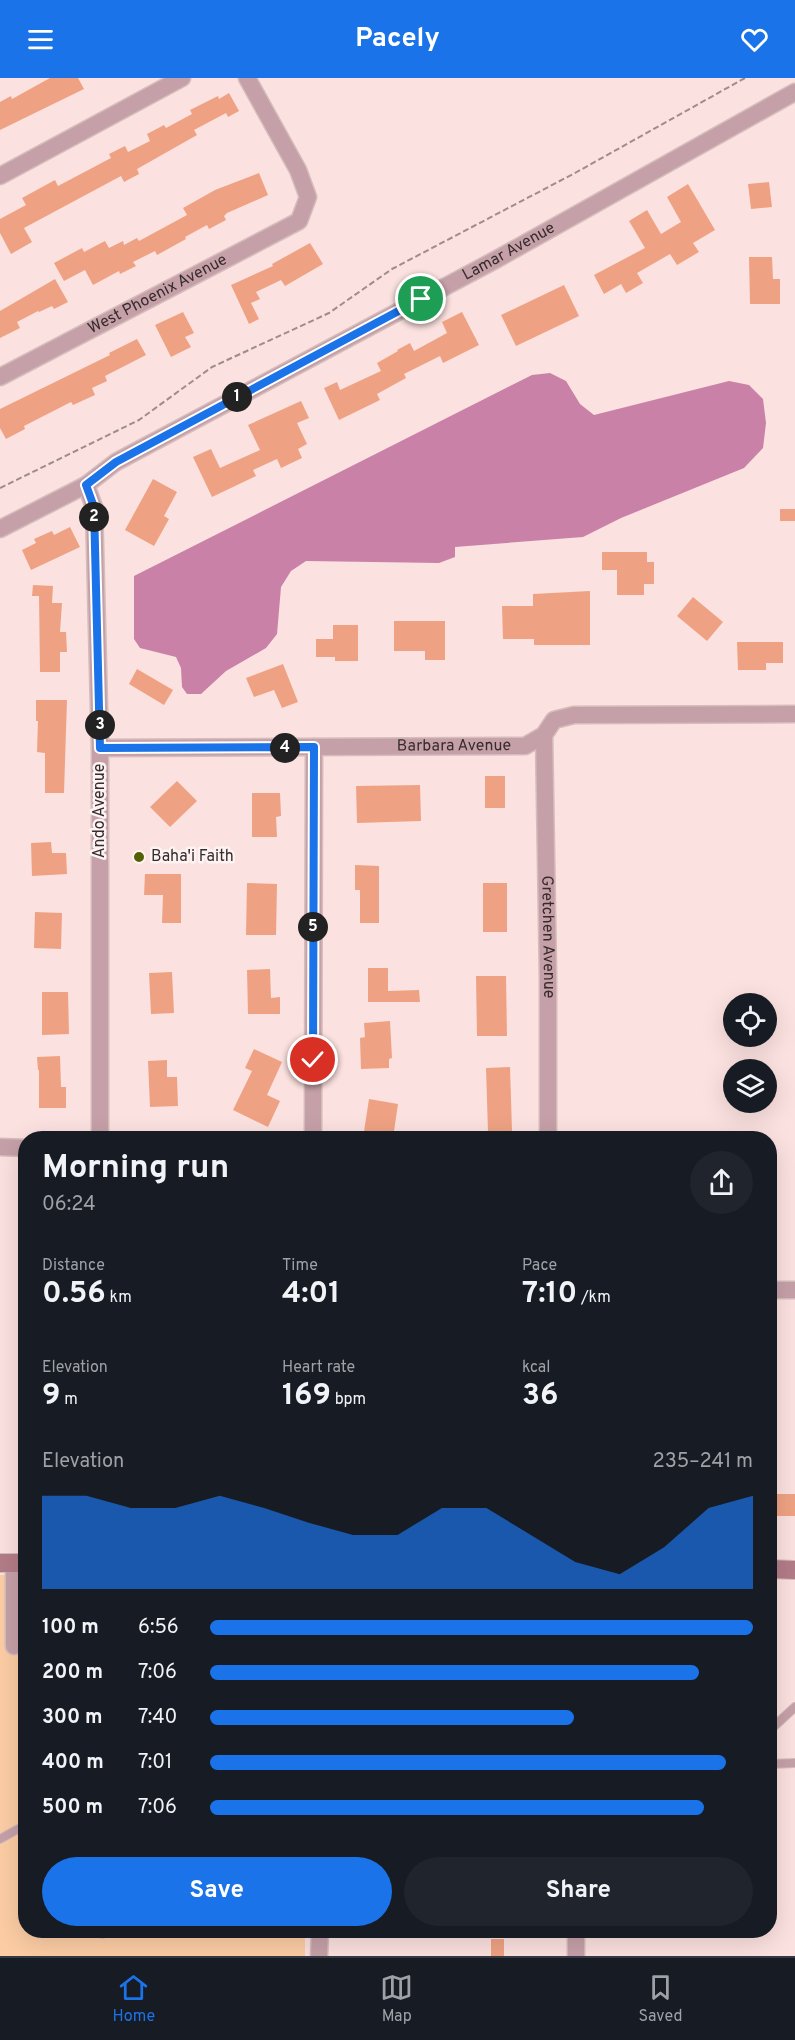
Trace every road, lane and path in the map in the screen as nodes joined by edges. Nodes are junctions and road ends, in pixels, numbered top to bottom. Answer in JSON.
{"nodes":[{"id":1,"x":182,"y":78,"type":"edge"},
{"id":2,"x":247,"y":78,"type":"edge"},
{"id":3,"x":745,"y":78,"type":"edge"},
{"id":4,"x":795,"y":92,"type":"edge"},
{"id":5,"x":0,"y":177,"type":"edge"},
{"id":6,"x":0,"y":377,"type":"edge"},
{"id":7,"x":86,"y":485,"type":"junction"},
{"id":8,"x":0,"y":488,"type":"edge"},
{"id":9,"x":0,"y":529,"type":"edge"},
{"id":10,"x":795,"y":714,"type":"edge"},
{"id":11,"x":544,"y":735,"type":"junction"},
{"id":12,"x":314,"y":747,"type":"junction"},
{"id":13,"x":100,"y":748,"type":"junction"},
{"id":14,"x":100,"y":1131,"type":"edge"},
{"id":15,"x":313,"y":1131,"type":"edge"},
{"id":16,"x":548,"y":1131,"type":"edge"},
{"id":17,"x":0,"y":1148,"type":"edge"},
{"id":18,"x":18,"y":1148,"type":"edge"},
{"id":19,"x":777,"y":1290,"type":"edge"},
{"id":20,"x":795,"y":1290,"type":"edge"},
{"id":21,"x":13,"y":1563,"type":"edge"},
{"id":22,"x":777,"y":1569,"type":"edge"},
{"id":23,"x":795,"y":1570,"type":"edge"},
{"id":24,"x":14,"y":1646,"type":"dead end"},
{"id":25,"x":795,"y":1707,"type":"edge"},
{"id":26,"x":777,"y":1724,"type":"edge"},
{"id":27,"x":795,"y":1763,"type":"edge"},
{"id":28,"x":777,"y":1764,"type":"edge"},
{"id":29,"x":18,"y":1829,"type":"edge"},
{"id":30,"x":0,"y":1839,"type":"edge"},
{"id":31,"x":320,"y":1938,"type":"edge"},
{"id":32,"x":576,"y":1938,"type":"edge"},
{"id":33,"x":320,"y":1956,"type":"edge"},
{"id":34,"x":576,"y":1956,"type":"edge"}],
"edges":[{"from":1,"to":5,"type":"street"},
{"from":2,"to":6,"type":"street","name":"West Phoenix Avenue"},
{"from":3,"to":8,"type":"path"},
{"from":4,"to":7,"type":"street","name":"Lamar Avenue"},
{"from":7,"to":9,"type":"street","name":"Lamar Avenue"},
{"from":7,"to":13,"type":"street","name":"Ando Avenue"},
{"from":10,"to":11,"type":"street","name":"Barbara Avenue"},
{"from":11,"to":12,"type":"street","name":"Barbara Avenue"},
{"from":11,"to":16,"type":"street","name":"Gretchen Avenue"},
{"from":12,"to":13,"type":"street","name":"Barbara Avenue"},
{"from":12,"to":15,"type":"street"},
{"from":13,"to":14,"type":"street","name":"Ando Avenue"},
{"from":17,"to":18,"type":"street"},
{"from":19,"to":20,"type":"street"},
{"from":21,"to":24,"type":"street"},
{"from":22,"to":23,"type":"main road"},
{"from":25,"to":26,"type":"lane"},
{"from":27,"to":28,"type":"lane"},
{"from":29,"to":30,"type":"lane"},
{"from":31,"to":33,"type":"street"},
{"from":32,"to":34,"type":"street"}]}
